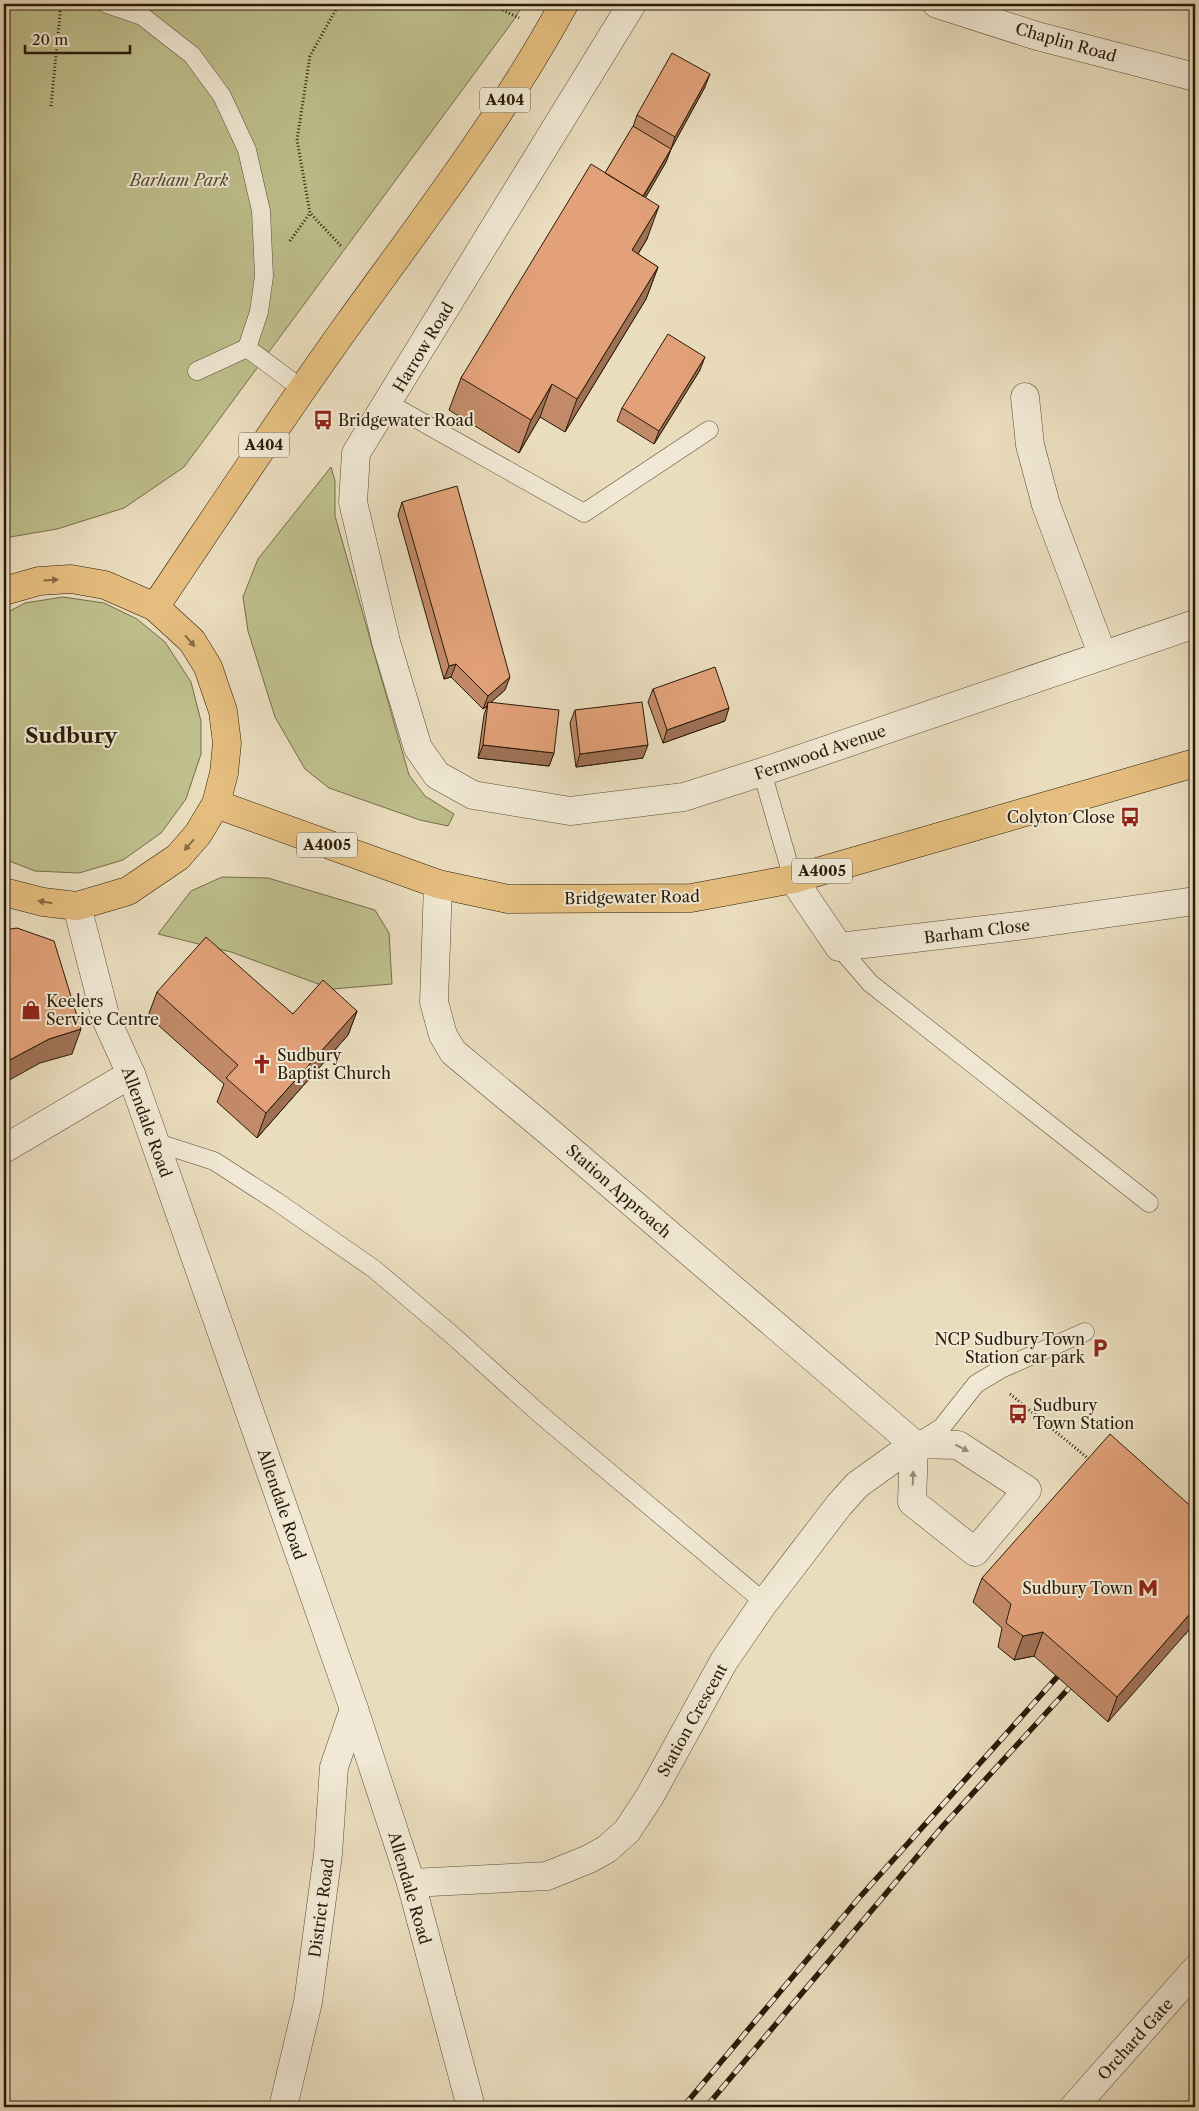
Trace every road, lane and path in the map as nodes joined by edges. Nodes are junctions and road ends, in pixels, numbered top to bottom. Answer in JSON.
{"nodes":[{"id":1,"x":61,"y":4,"type":"edge"},
{"id":2,"x":107,"y":4,"type":"edge"},
{"id":3,"x":339,"y":4,"type":"edge"},
{"id":4,"x":564,"y":4,"type":"edge"},
{"id":5,"x":632,"y":4,"type":"edge"},
{"id":6,"x":937,"y":4,"type":"edge"},
{"id":7,"x":1195,"y":77,"type":"edge"},
{"id":8,"x":50,"y":106,"type":"dead end"},
{"id":9,"x":341,"y":246,"type":"dead end"},
{"id":10,"x":247,"y":348,"type":"junction"},
{"id":11,"x":197,"y":370,"type":"dead end"},
{"id":12,"x":302,"y":389,"type":"junction"},
{"id":13,"x":1025,"y":397,"type":"dead end"},
{"id":14,"x":388,"y":403,"type":"junction"},
{"id":15,"x":709,"y":430,"type":"dead end"},
{"id":16,"x":4,"y":591,"type":"edge"},
{"id":17,"x":155,"y":607,"type":"junction"},
{"id":18,"x":1195,"y":624,"type":"edge"},
{"id":19,"x":1103,"y":656,"type":"junction"},
{"id":20,"x":1195,"y":763,"type":"edge"},
{"id":21,"x":762,"y":772,"type":"junction"},
{"id":22,"x":437,"y":775,"type":"joint"},
{"id":23,"x":216,"y":804,"type":"junction"},
{"id":24,"x":793,"y":879,"type":"junction"},
{"id":25,"x":438,"y":884,"type":"junction"},
{"id":26,"x":4,"y":892,"type":"edge"},
{"id":27,"x":1195,"y":901,"type":"edge"},
{"id":28,"x":77,"y":906,"type":"junction"},
{"id":29,"x":839,"y":947,"type":"junction"},
{"id":30,"x":131,"y":1074,"type":"junction"},
{"id":31,"x":155,"y":1142,"type":"junction"},
{"id":32,"x":4,"y":1149,"type":"edge"},
{"id":33,"x":1149,"y":1203,"type":"dead end"},
{"id":34,"x":1085,"y":1332,"type":"dead end"},
{"id":35,"x":1005,"y":1391,"type":"dead end"},
{"id":36,"x":914,"y":1444,"type":"junction"},
{"id":37,"x":1096,"y":1464,"type":"edge"},
{"id":38,"x":764,"y":1602,"type":"junction"},
{"id":39,"x":1181,"y":1627,"type":"edge"},
{"id":40,"x":1195,"y":1632,"type":"edge"},
{"id":41,"x":354,"y":1709,"type":"junction"},
{"id":42,"x":411,"y":1883,"type":"junction"},
{"id":43,"x":1195,"y":1970,"type":"edge"},
{"id":44,"x":283,"y":2107,"type":"edge"},
{"id":45,"x":471,"y":2107,"type":"edge"},
{"id":46,"x":1074,"y":2107,"type":"edge"}],
"edges":[{"from":1,"to":8,"type":"path"},
{"from":2,"to":10,"type":"lane"},
{"from":3,"to":9,"type":"path"},
{"from":4,"to":12,"type":"main road","number":"A404"},
{"from":5,"to":14,"type":"street","name":"Harrow Road"},
{"from":6,"to":7,"type":"street","name":"Chaplin Road"},
{"from":10,"to":11,"type":"lane"},
{"from":10,"to":12,"type":"lane"},
{"from":12,"to":17,"type":"main road","number":"A404"},
{"from":13,"to":19,"type":"street"},
{"from":14,"to":15,"type":"lane"},
{"from":14,"to":22,"type":"street","name":"Harrow Road"},
{"from":16,"to":17,"type":"main road","one_way":true},
{"from":17,"to":23,"type":"main road","one_way":true},
{"from":18,"to":19,"type":"street","name":"Fernwood Avenue"},
{"from":19,"to":21,"type":"street","name":"Fernwood Avenue"},
{"from":20,"to":24,"type":"main road","name":"Bridgewater Road","number":"A4005"},
{"from":21,"to":22,"type":"street","name":"Fernwood Avenue"},
{"from":21,"to":24,"type":"lane"},
{"from":23,"to":25,"type":"main road","name":"Bridgewater Road","number":"A4005"},
{"from":23,"to":28,"type":"main road","one_way":true},
{"from":24,"to":25,"type":"main road","name":"Bridgewater Road","number":"A4005"},
{"from":24,"to":29,"type":"street"},
{"from":25,"to":36,"type":"street","name":"Station Approach"},
{"from":28,"to":26,"type":"main road","one_way":true},
{"from":27,"to":29,"type":"street","name":"Barham Close"},
{"from":28,"to":30,"type":"street","name":"Allendale Road"},
{"from":29,"to":33,"type":"lane"},
{"from":30,"to":31,"type":"street","name":"Allendale Road"},
{"from":30,"to":32,"type":"street"},
{"from":31,"to":38,"type":"lane"},
{"from":31,"to":41,"type":"street","name":"Allendale Road"},
{"from":34,"to":36,"type":"lane"},
{"from":35,"to":37,"type":"path"},
{"from":36,"to":38,"type":"street","name":"Station Crescent"},
{"from":38,"to":42,"type":"street","name":"Station Crescent"},
{"from":39,"to":40,"type":"path"},
{"from":41,"to":42,"type":"street","name":"Allendale Road"},
{"from":41,"to":44,"type":"street","name":"District Road"},
{"from":42,"to":45,"type":"street","name":"Allendale Road"},
{"from":43,"to":46,"type":"street","name":"Orchard Gate"}]}
